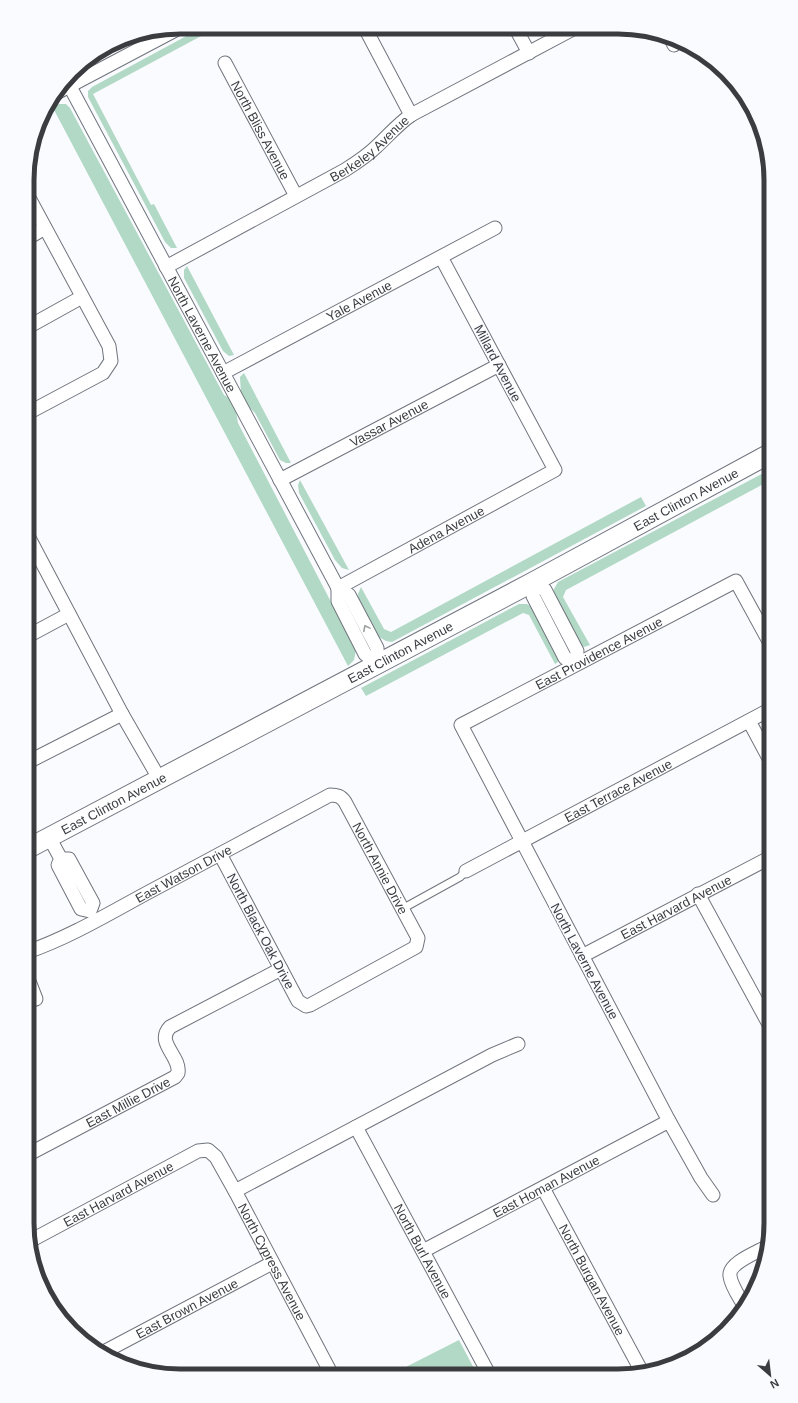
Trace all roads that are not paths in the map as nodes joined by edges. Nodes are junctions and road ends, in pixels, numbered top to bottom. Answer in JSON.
{"nodes":[{"id":1,"x":166,"y":34,"type":"edge"},
{"id":2,"x":368,"y":34,"type":"edge"},
{"id":3,"x":519,"y":34,"type":"edge"},
{"id":4,"x":564,"y":34,"type":"edge"},
{"id":5,"x":529,"y":53,"type":"junction"},
{"id":6,"x":225,"y":63,"type":"dead end"},
{"id":7,"x":71,"y":83,"type":"edge"},
{"id":8,"x":66,"y":88,"type":"edge"},
{"id":9,"x":411,"y":115,"type":"junction"},
{"id":10,"x":296,"y":196,"type":"junction"},
{"id":11,"x":34,"y":207,"type":"edge"},
{"id":12,"x":45,"y":228,"type":"junction"},
{"id":13,"x":495,"y":228,"type":"dead end"},
{"id":14,"x":34,"y":234,"type":"edge"},
{"id":15,"x":441,"y":256,"type":"junction"},
{"id":16,"x":166,"y":267,"type":"junction"},
{"id":17,"x":82,"y":297,"type":"junction"},
{"id":18,"x":34,"y":324,"type":"edge"},
{"id":19,"x":499,"y":365,"type":"junction"},
{"id":20,"x":223,"y":373,"type":"junction"},
{"id":21,"x":34,"y":410,"type":"edge"},
{"id":22,"x":764,"y":457,"type":"edge"},
{"id":23,"x":555,"y":470,"type":"joint"},
{"id":24,"x":280,"y":480,"type":"junction"},
{"id":25,"x":34,"y":547,"type":"edge"},
{"id":26,"x":533,"y":582,"type":"junction"},
{"id":27,"x":338,"y":588,"type":"junction"},
{"id":28,"x":69,"y":614,"type":"junction"},
{"id":29,"x":764,"y":632,"type":"edge"},
{"id":30,"x":34,"y":633,"type":"edge"},
{"id":31,"x":378,"y":664,"type":"junction"},
{"id":32,"x":576,"y":664,"type":"junction"},
{"id":33,"x":764,"y":713,"type":"edge"},
{"id":34,"x":122,"y":714,"type":"junction"},
{"id":35,"x":748,"y":721,"type":"junction"},
{"id":36,"x":461,"y":725,"type":"joint"},
{"id":37,"x":764,"y":750,"type":"edge"},
{"id":38,"x":34,"y":759,"type":"edge"},
{"id":39,"x":160,"y":780,"type":"junction"},
{"id":40,"x":338,"y":796,"type":"joint"},
{"id":41,"x":49,"y":837,"type":"junction"},
{"id":42,"x":522,"y":841,"type":"junction"},
{"id":43,"x":34,"y":846,"type":"edge"},
{"id":44,"x":220,"y":854,"type":"junction"},
{"id":45,"x":764,"y":861,"type":"edge"},
{"id":46,"x":466,"y":871,"type":"joint"},
{"id":47,"x":698,"y":894,"type":"junction"},
{"id":48,"x":402,"y":909,"type":"junction"},
{"id":49,"x":92,"y":916,"type":"junction"},
{"id":50,"x":34,"y":950,"type":"edge"},
{"id":51,"x":582,"y":956,"type":"junction"},
{"id":52,"x":281,"y":969,"type":"junction"},
{"id":53,"x":34,"y":993,"type":"edge"},
{"id":54,"x":36,"y":998,"type":"dead end"},
{"id":55,"x":304,"y":1005,"type":"joint"},
{"id":56,"x":764,"y":1015,"type":"edge"},
{"id":57,"x":518,"y":1044,"type":"dead end"},
{"id":58,"x":669,"y":1121,"type":"junction"},
{"id":59,"x":356,"y":1127,"type":"junction"},
{"id":60,"x":208,"y":1150,"type":"joint"},
{"id":61,"x":34,"y":1151,"type":"edge"},
{"id":62,"x":543,"y":1188,"type":"junction"},
{"id":63,"x":235,"y":1191,"type":"junction"},
{"id":64,"x":713,"y":1195,"type":"dead end"},
{"id":65,"x":35,"y":1239,"type":"edge"},
{"id":66,"x":761,"y":1250,"type":"edge"},
{"id":67,"x":423,"y":1251,"type":"junction"},
{"id":68,"x":272,"y":1263,"type":"junction"},
{"id":69,"x":741,"y":1300,"type":"edge"},
{"id":70,"x":108,"y":1350,"type":"edge"},
{"id":71,"x":640,"y":1367,"type":"edge"},
{"id":72,"x":329,"y":1369,"type":"edge"},
{"id":73,"x":486,"y":1369,"type":"edge"}],
"edges":[{"from":1,"to":7,"type":"street"},
{"from":2,"to":9,"type":"street"},
{"from":3,"to":5,"type":"street"},
{"from":4,"to":5,"type":"street","name":"Berkeley Avenue"},
{"from":5,"to":9,"type":"street","name":"Berkeley Avenue"},
{"from":6,"to":10,"type":"street","name":"North Bliss Avenue"},
{"from":8,"to":16,"type":"street","name":"North Laverne Avenue"},
{"from":9,"to":10,"type":"street","name":"Berkeley Avenue"},
{"from":10,"to":16,"type":"street","name":"Berkeley Avenue"},
{"from":11,"to":12,"type":"street"},
{"from":12,"to":14,"type":"street"},
{"from":12,"to":17,"type":"street"},
{"from":13,"to":15,"type":"street","name":"Yale Avenue"},
{"from":15,"to":19,"type":"street","name":"Millard Avenue"},
{"from":15,"to":20,"type":"street","name":"Yale Avenue"},
{"from":16,"to":20,"type":"street","name":"North Laverne Avenue"},
{"from":17,"to":18,"type":"street"},
{"from":17,"to":21,"type":"street"},
{"from":19,"to":23,"type":"street","name":"Millard Avenue"},
{"from":19,"to":24,"type":"street","name":"Vassar Avenue"},
{"from":20,"to":24,"type":"street","name":"North Laverne Avenue"},
{"from":22,"to":26,"type":"street","name":"East Clinton Avenue"},
{"from":23,"to":27,"type":"street","name":"Adena Avenue"},
{"from":24,"to":27,"type":"street","name":"North Laverne Avenue"},
{"from":25,"to":28,"type":"street"},
{"from":26,"to":31,"type":"street","name":"East Clinton Avenue"},
{"from":26,"to":32,"type":"street"},
{"from":27,"to":31,"type":"street","name":"North Laverne Avenue"},
{"from":28,"to":30,"type":"street"},
{"from":28,"to":34,"type":"street"},
{"from":29,"to":32,"type":"street","name":"East Providence Avenue"},
{"from":31,"to":39,"type":"street","name":"East Clinton Avenue"},
{"from":32,"to":36,"type":"street","name":"East Providence Avenue"},
{"from":33,"to":35,"type":"street","name":"East Terrace Avenue"},
{"from":34,"to":38,"type":"street"},
{"from":34,"to":39,"type":"street"},
{"from":35,"to":37,"type":"street"},
{"from":35,"to":42,"type":"street","name":"East Terrace Avenue"},
{"from":36,"to":42,"type":"street","name":"North Laverne Avenue"},
{"from":39,"to":41,"type":"street","name":"East Clinton Avenue"},
{"from":40,"to":44,"type":"street","name":"East Watson Drive"},
{"from":40,"to":48,"type":"street","name":"North Annie Drive"},
{"from":41,"to":43,"type":"street","name":"East Clinton Avenue"},
{"from":41,"to":49,"type":"street"},
{"from":42,"to":46,"type":"street","name":"East Terrace Avenue"},
{"from":42,"to":51,"type":"street","name":"North Laverne Avenue"},
{"from":44,"to":49,"type":"street","name":"East Watson Drive"},
{"from":44,"to":52,"type":"street","name":"North Black Oak Drive"},
{"from":45,"to":47,"type":"street","name":"East Harvard Avenue"},
{"from":46,"to":48,"type":"lane"},
{"from":47,"to":51,"type":"street","name":"East Harvard Avenue"},
{"from":47,"to":56,"type":"street"},
{"from":48,"to":55,"type":"street","name":"North Annie Drive"},
{"from":49,"to":50,"type":"street","name":"East Watson Drive"},
{"from":51,"to":58,"type":"street","name":"North Laverne Avenue"},
{"from":52,"to":55,"type":"street","name":"North Black Oak Drive"},
{"from":52,"to":61,"type":"street","name":"East Millie Drive"},
{"from":53,"to":54,"type":"street"},
{"from":57,"to":59,"type":"street"},
{"from":58,"to":62,"type":"street","name":"East Homan Avenue"},
{"from":58,"to":64,"type":"street","name":"North Laverne Avenue"},
{"from":59,"to":63,"type":"street"},
{"from":59,"to":67,"type":"street","name":"North Burl Avenue"},
{"from":60,"to":63,"type":"street","name":"North Cypress Avenue"},
{"from":60,"to":65,"type":"street","name":"East Harvard Avenue"},
{"from":62,"to":67,"type":"street","name":"East Homan Avenue"},
{"from":62,"to":71,"type":"street","name":"North Burgan Avenue"},
{"from":63,"to":68,"type":"street","name":"North Cypress Avenue"},
{"from":66,"to":69,"type":"street"},
{"from":67,"to":73,"type":"street","name":"North Burl Avenue"},
{"from":68,"to":70,"type":"street","name":"East Brown Avenue"},
{"from":68,"to":72,"type":"street","name":"North Cypress Avenue"}]}
